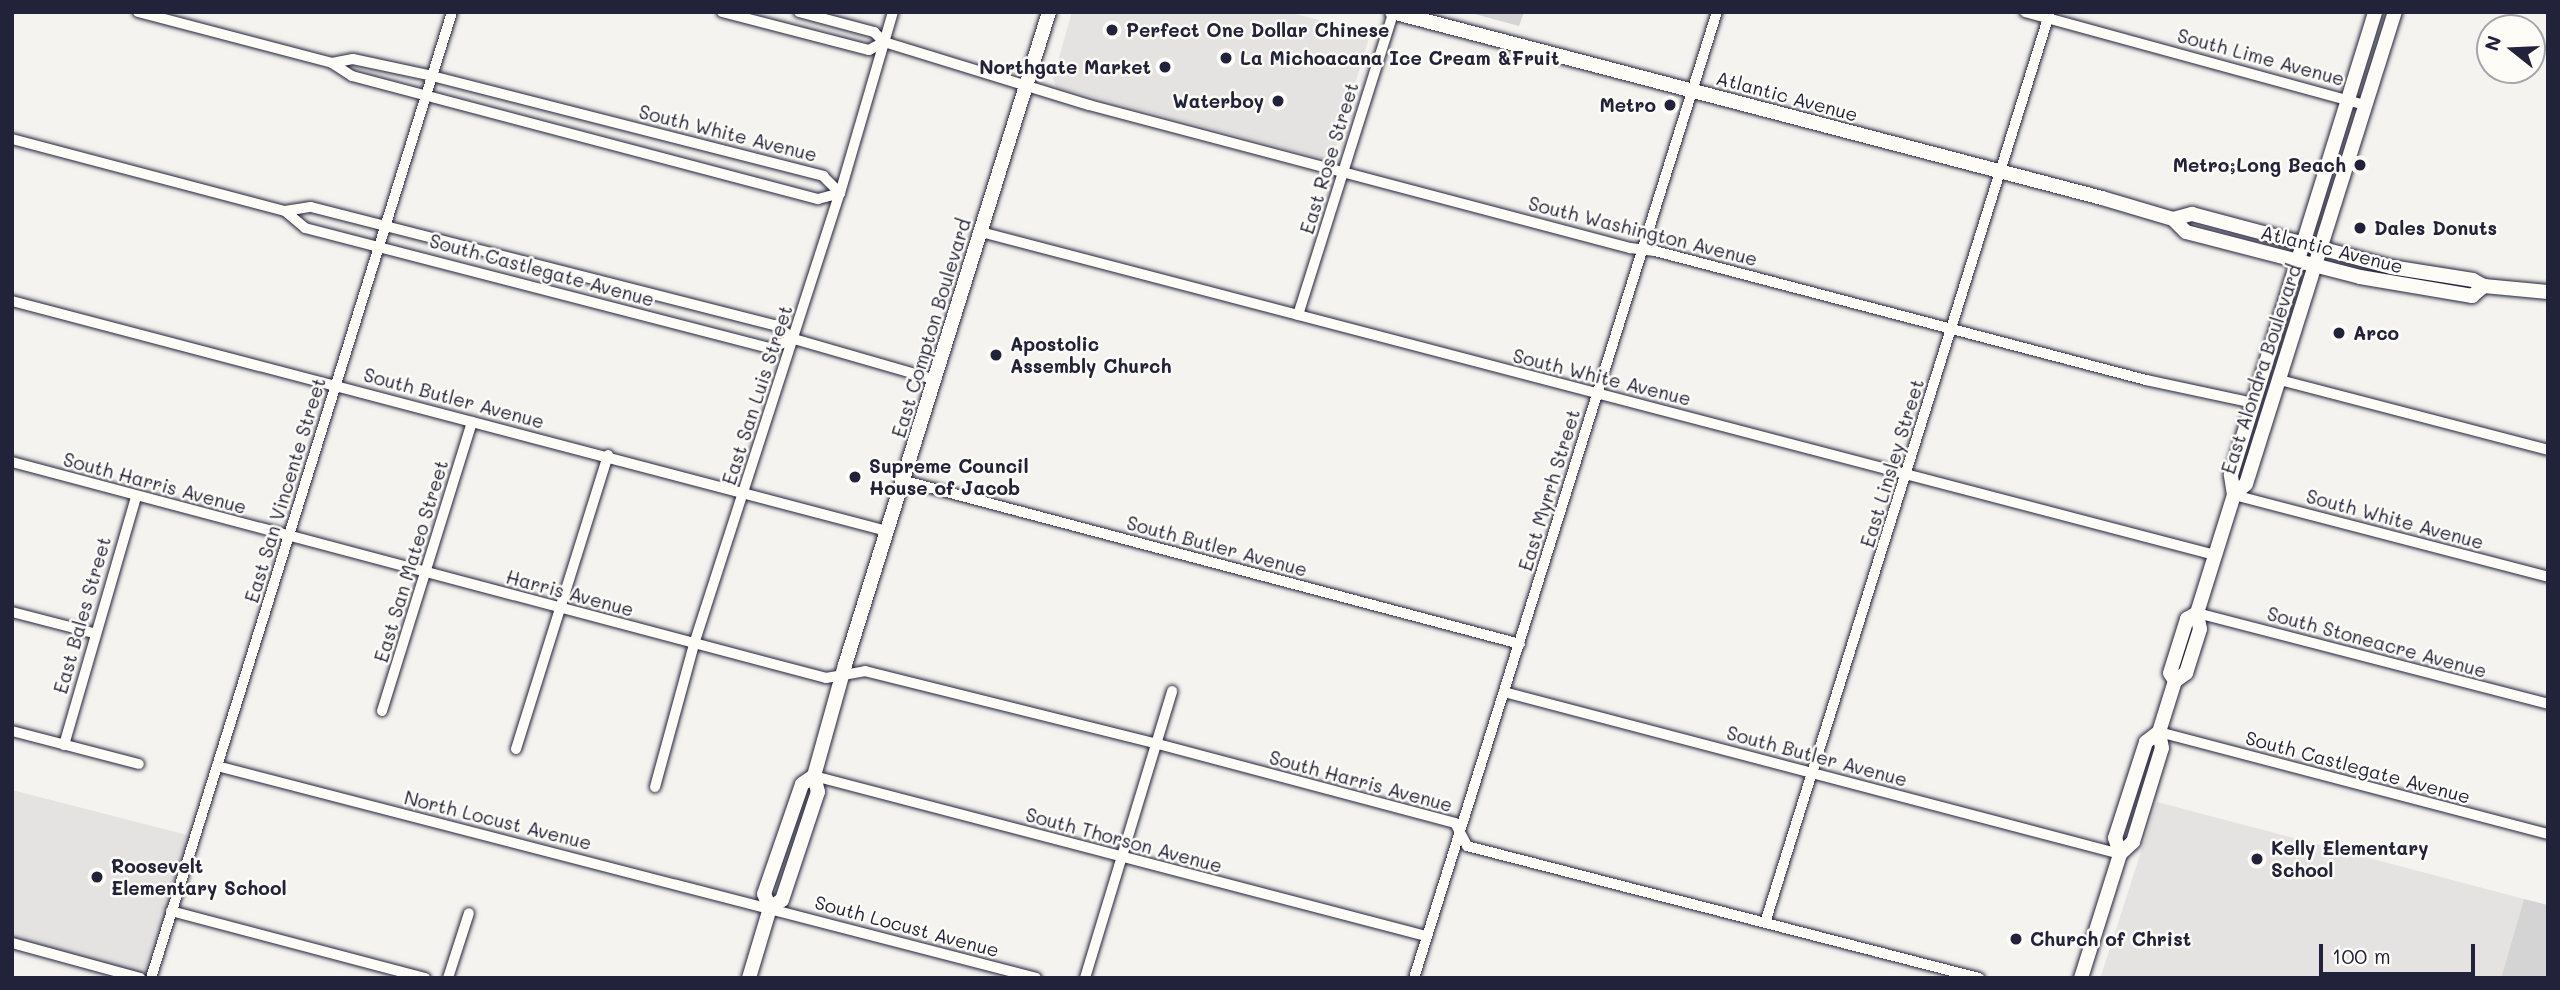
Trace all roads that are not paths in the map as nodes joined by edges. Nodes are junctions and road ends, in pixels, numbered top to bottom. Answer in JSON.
{"nodes":[{"id":1,"x":138,"y":12,"type":"edge"},
{"id":2,"x":452,"y":12,"type":"edge"},
{"id":3,"x":722,"y":12,"type":"edge"},
{"id":4,"x":799,"y":12,"type":"edge"},
{"id":5,"x":893,"y":12,"type":"edge"},
{"id":6,"x":1049,"y":12,"type":"edge"},
{"id":7,"x":1393,"y":12,"type":"edge"},
{"id":8,"x":1717,"y":12,"type":"edge"},
{"id":9,"x":2025,"y":12,"type":"edge"},
{"id":10,"x":2375,"y":12,"type":"edge"},
{"id":11,"x":2395,"y":12,"type":"edge"},
{"id":12,"x":2049,"y":15,"type":"edge"},
{"id":13,"x":884,"y":42,"type":"junction"},
{"id":14,"x":332,"y":63,"type":"junction"},
{"id":15,"x":432,"y":76,"type":"junction"},
{"id":16,"x":1026,"y":85,"type":"junction"},
{"id":17,"x":1692,"y":91,"type":"junction"},
{"id":18,"x":426,"y":95,"type":"junction"},
{"id":19,"x":2349,"y":100,"type":"junction"},
{"id":20,"x":2366,"y":105,"type":"junction"},
{"id":21,"x":12,"y":139,"type":"edge"},
{"id":22,"x":1343,"y":172,"type":"junction"},
{"id":23,"x":2002,"y":172,"type":"junction"},
{"id":24,"x":840,"y":193,"type":"junction"},
{"id":25,"x":285,"y":211,"type":"junction"},
{"id":26,"x":2173,"y":219,"type":"junction"},
{"id":27,"x":385,"y":226,"type":"junction"},
{"id":28,"x":981,"y":232,"type":"junction"},
{"id":29,"x":2304,"y":242,"type":"junction"},
{"id":30,"x":379,"y":246,"type":"junction"},
{"id":31,"x":2322,"y":247,"type":"junction"},
{"id":32,"x":1643,"y":250,"type":"junction"},
{"id":33,"x":2299,"y":261,"type":"junction"},
{"id":34,"x":2316,"y":266,"type":"junction"},
{"id":35,"x":2484,"y":286,"type":"junction"},
{"id":36,"x":2548,"y":292,"type":"edge"},
{"id":37,"x":12,"y":301,"type":"edge"},
{"id":38,"x":1298,"y":315,"type":"junction"},
{"id":39,"x":1953,"y":326,"type":"junction"},
{"id":40,"x":794,"y":339,"type":"junction"},
{"id":41,"x":936,"y":380,"type":"junction"},
{"id":42,"x":2280,"y":380,"type":"junction"},
{"id":43,"x":336,"y":385,"type":"junction"},
{"id":44,"x":1597,"y":395,"type":"junction"},
{"id":45,"x":2253,"y":403,"type":"junction"},
{"id":46,"x":472,"y":422,"type":"junction"},
{"id":47,"x":2548,"y":450,"type":"edge"},
{"id":48,"x":608,"y":455,"type":"junction"},
{"id":49,"x":12,"y":462,"type":"edge"},
{"id":50,"x":1907,"y":475,"type":"junction"},
{"id":51,"x":905,"y":481,"type":"junction"},
{"id":52,"x":744,"y":492,"type":"junction"},
{"id":53,"x":2234,"y":495,"type":"junction"},
{"id":54,"x":136,"y":496,"type":"junction"},
{"id":55,"x":887,"y":531,"type":"junction"},
{"id":56,"x":288,"y":537,"type":"junction"},
{"id":57,"x":2215,"y":555,"type":"junction"},
{"id":58,"x":425,"y":572,"type":"junction"},
{"id":59,"x":2548,"y":577,"type":"edge"},
{"id":60,"x":560,"y":608,"type":"junction"},
{"id":61,"x":12,"y":612,"type":"edge"},
{"id":62,"x":2197,"y":613,"type":"junction"},
{"id":63,"x":93,"y":634,"type":"junction"},
{"id":64,"x":694,"y":644,"type":"junction"},
{"id":65,"x":1520,"y":644,"type":"junction"},
{"id":66,"x":843,"y":675,"type":"junction"},
{"id":67,"x":1172,"y":691,"type":"dead end"},
{"id":68,"x":1504,"y":692,"type":"junction"},
{"id":69,"x":2548,"y":704,"type":"edge"},
{"id":70,"x":382,"y":711,"type":"dead end"},
{"id":71,"x":12,"y":731,"type":"edge"},
{"id":72,"x":2159,"y":732,"type":"junction"},
{"id":73,"x":1158,"y":744,"type":"junction"},
{"id":74,"x":64,"y":745,"type":"junction"},
{"id":75,"x":516,"y":749,"type":"dead end"},
{"id":76,"x":139,"y":764,"type":"dead end"},
{"id":77,"x":217,"y":766,"type":"junction"},
{"id":78,"x":1813,"y":774,"type":"junction"},
{"id":79,"x":814,"y":776,"type":"junction"},
{"id":80,"x":655,"y":787,"type":"dead end"},
{"id":81,"x":1460,"y":834,"type":"junction"},
{"id":82,"x":2548,"y":834,"type":"edge"},
{"id":83,"x":2120,"y":854,"type":"junction"},
{"id":84,"x":1122,"y":858,"type":"junction"},
{"id":85,"x":770,"y":908,"type":"junction"},
{"id":86,"x":171,"y":911,"type":"junction"},
{"id":87,"x":469,"y":913,"type":"dead end"},
{"id":88,"x":1765,"y":923,"type":"junction"},
{"id":89,"x":1426,"y":936,"type":"junction"},
{"id":90,"x":12,"y":943,"type":"edge"},
{"id":91,"x":139,"y":978,"type":"edge"},
{"id":92,"x":151,"y":978,"type":"edge"},
{"id":93,"x":425,"y":978,"type":"edge"},
{"id":94,"x":448,"y":978,"type":"edge"},
{"id":95,"x":749,"y":978,"type":"edge"},
{"id":96,"x":1036,"y":978,"type":"edge"},
{"id":97,"x":1085,"y":978,"type":"edge"},
{"id":98,"x":1414,"y":978,"type":"edge"},
{"id":99,"x":1979,"y":978,"type":"edge"},
{"id":100,"x":2081,"y":978,"type":"edge"}],
"edges":[{"from":1,"to":14,"type":"street","name":"South White Avenue"},
{"from":2,"to":15,"type":"street","name":"East San Vincente Street"},
{"from":3,"to":13,"type":"street"},
{"from":4,"to":13,"type":"street"},
{"from":5,"to":13,"type":"street","name":"East San Luis Street"},
{"from":6,"to":16,"type":"main road","name":"East Compton Boulevard"},
{"from":7,"to":17,"type":"main road","name":"Atlantic Avenue"},
{"from":7,"to":22,"type":"street","name":"East Rose Street"},
{"from":8,"to":17,"type":"street","name":"East Myrrh Street"},
{"from":9,"to":12,"type":"street","name":"South Lime Avenue"},
{"from":10,"to":19,"type":"main road","name":"East Alondra Boulevard"},
{"from":11,"to":20,"type":"main road","name":"East Alondra Boulevard"},
{"from":12,"to":19,"type":"street","name":"South Lime Avenue"},
{"from":12,"to":23,"type":"street","name":"East Linsley Street"},
{"from":13,"to":16,"type":"street","name":"South Washington Avenue"},
{"from":13,"to":24,"type":"street","name":"East San Luis Street"},
{"from":14,"to":15,"type":"street","name":"South White Avenue"},
{"from":14,"to":18,"type":"street","name":"South White Avenue"},
{"from":15,"to":18,"type":"street","name":"East San Vincente Street"},
{"from":15,"to":24,"type":"street","name":"South White Avenue"},
{"from":16,"to":22,"type":"street","name":"South Washington Avenue"},
{"from":16,"to":28,"type":"main road","name":"East Compton Boulevard"},
{"from":17,"to":23,"type":"main road","name":"Atlantic Avenue"},
{"from":17,"to":32,"type":"street","name":"East Myrrh Street"},
{"from":18,"to":24,"type":"street","name":"South White Avenue"},
{"from":18,"to":27,"type":"street","name":"East San Vincente Street"},
{"from":19,"to":20,"type":"street","name":"South Lime Avenue"},
{"from":19,"to":29,"type":"main road","name":"East Alondra Boulevard"},
{"from":20,"to":31,"type":"main road","name":"East Alondra Boulevard"},
{"from":21,"to":25,"type":"street","name":"South Castlegate Avenue"},
{"from":22,"to":32,"type":"street","name":"South Washington Avenue"},
{"from":22,"to":38,"type":"street","name":"East Rose Street"},
{"from":23,"to":26,"type":"main road","name":"Atlantic Avenue"},
{"from":23,"to":39,"type":"street","name":"East Linsley Street"},
{"from":24,"to":40,"type":"street","name":"East San Luis Street"},
{"from":25,"to":27,"type":"street","name":"South Castlegate Avenue"},
{"from":25,"to":30,"type":"street","name":"South Castlegate Avenue"},
{"from":26,"to":29,"type":"main road","name":"Atlantic Avenue"},
{"from":26,"to":33,"type":"main road","name":"Atlantic Avenue"},
{"from":27,"to":30,"type":"street","name":"East San Vincente Street"},
{"from":27,"to":40,"type":"street","name":"South Castlegate Avenue"},
{"from":28,"to":38,"type":"street","name":"South White Avenue"},
{"from":28,"to":41,"type":"main road","name":"East Compton Boulevard"},
{"from":29,"to":31,"type":"main road","name":"Atlantic Avenue"},
{"from":29,"to":33,"type":"main road","name":"East Alondra Boulevard"},
{"from":30,"to":40,"type":"street","name":"South Castlegate Avenue"},
{"from":30,"to":43,"type":"street","name":"East San Vincente Street"},
{"from":31,"to":34,"type":"main road","name":"East Alondra Boulevard"},
{"from":31,"to":35,"type":"main road","name":"Atlantic Avenue"},
{"from":32,"to":39,"type":"street","name":"South Washington Avenue"},
{"from":32,"to":44,"type":"street","name":"East Myrrh Street"},
{"from":33,"to":34,"type":"main road","name":"Atlantic Avenue"},
{"from":33,"to":45,"type":"main road","name":"East Alondra Boulevard"},
{"from":34,"to":35,"type":"main road","name":"Atlantic Avenue"},
{"from":34,"to":42,"type":"main road","name":"East Alondra Boulevard"},
{"from":35,"to":36,"type":"main road","name":"Atlantic Avenue"},
{"from":37,"to":43,"type":"street","name":"South Butler Avenue"},
{"from":38,"to":44,"type":"street","name":"South White Avenue"},
{"from":39,"to":45,"type":"street","name":"South Washington Avenue"},
{"from":39,"to":50,"type":"street","name":"East Linsley Street"},
{"from":40,"to":41,"type":"street","name":"South Castlegate Avenue"},
{"from":40,"to":52,"type":"street","name":"East San Luis Street"},
{"from":41,"to":51,"type":"main road","name":"East Compton Boulevard"},
{"from":42,"to":47,"type":"street"},
{"from":42,"to":53,"type":"main road","name":"East Alondra Boulevard"},
{"from":43,"to":46,"type":"street","name":"South Butler Avenue"},
{"from":43,"to":56,"type":"street","name":"East San Vincente Street"},
{"from":44,"to":50,"type":"street","name":"South White Avenue"},
{"from":44,"to":65,"type":"street","name":"East Myrrh Street"},
{"from":45,"to":53,"type":"main road","name":"East Alondra Boulevard"},
{"from":46,"to":48,"type":"street","name":"South Butler Avenue"},
{"from":46,"to":58,"type":"street","name":"East San Mateo Street"},
{"from":48,"to":52,"type":"street","name":"South Butler Avenue"},
{"from":48,"to":60,"type":"street"},
{"from":49,"to":54,"type":"street","name":"South Harris Avenue"},
{"from":50,"to":57,"type":"street","name":"South White Avenue"},
{"from":50,"to":78,"type":"street","name":"East Linsley Street"},
{"from":51,"to":55,"type":"main road","name":"East Compton Boulevard"},
{"from":51,"to":65,"type":"street","name":"South Butler Avenue"},
{"from":52,"to":55,"type":"street","name":"South Butler Avenue"},
{"from":52,"to":64,"type":"street","name":"East San Luis Street"},
{"from":53,"to":57,"type":"main road","name":"East Alondra Boulevard"},
{"from":53,"to":59,"type":"street","name":"South White Avenue"},
{"from":54,"to":56,"type":"street","name":"South Harris Avenue"},
{"from":54,"to":63,"type":"street","name":"East Bales Street"},
{"from":55,"to":66,"type":"main road","name":"East Compton Boulevard"},
{"from":56,"to":58,"type":"street","name":"Harris Avenue"},
{"from":56,"to":77,"type":"street","name":"East San Vincente Street"},
{"from":57,"to":62,"type":"main road","name":"East Alondra Boulevard"},
{"from":58,"to":60,"type":"street","name":"Harris Avenue"},
{"from":58,"to":70,"type":"street","name":"East San Mateo Street"},
{"from":60,"to":64,"type":"street","name":"Harris Avenue"},
{"from":60,"to":75,"type":"street"},
{"from":61,"to":63,"type":"street"},
{"from":62,"to":69,"type":"street","name":"South Stoneacre Avenue"},
{"from":62,"to":72,"type":"main road","name":"East Alondra Boulevard"},
{"from":63,"to":74,"type":"street","name":"East Bales Street"},
{"from":64,"to":66,"type":"street","name":"Harris Avenue"},
{"from":64,"to":80,"type":"street","name":"East San Luis Street"},
{"from":65,"to":68,"type":"street","name":"East Myrrh Street"},
{"from":66,"to":73,"type":"street","name":"South Harris Avenue"},
{"from":66,"to":79,"type":"main road","name":"East Compton Boulevard"},
{"from":67,"to":73,"type":"street"},
{"from":68,"to":78,"type":"street","name":"South Butler Avenue"},
{"from":68,"to":81,"type":"street","name":"East Myrrh Street"},
{"from":71,"to":74,"type":"street"},
{"from":72,"to":82,"type":"street","name":"South Castlegate Avenue"},
{"from":72,"to":83,"type":"main road","name":"East Alondra Boulevard"},
{"from":73,"to":81,"type":"street","name":"South Harris Avenue"},
{"from":73,"to":84,"type":"street"},
{"from":74,"to":76,"type":"street"},
{"from":77,"to":85,"type":"street","name":"North Locust Avenue"},
{"from":77,"to":86,"type":"street","name":"East San Vincente Street"},
{"from":78,"to":83,"type":"street","name":"South Butler Avenue"},
{"from":78,"to":88,"type":"street","name":"East Linsley Street"},
{"from":79,"to":84,"type":"street","name":"South Thorson Avenue"},
{"from":79,"to":85,"type":"main road","name":"East Compton Boulevard"},
{"from":81,"to":88,"type":"street","name":"South Harris Avenue"},
{"from":81,"to":89,"type":"street","name":"East Myrrh Street"},
{"from":83,"to":100,"type":"main road","name":"East Alondra Boulevard"},
{"from":84,"to":89,"type":"street","name":"South Thorson Avenue"},
{"from":84,"to":97,"type":"street"},
{"from":85,"to":95,"type":"main road","name":"East Compton Boulevard"},
{"from":85,"to":96,"type":"street","name":"South Locust Avenue"},
{"from":86,"to":92,"type":"street","name":"East San Vincente Street"},
{"from":86,"to":93,"type":"street"},
{"from":87,"to":94,"type":"street"},
{"from":88,"to":99,"type":"street","name":"South Harris Avenue"},
{"from":89,"to":98,"type":"street","name":"East Myrrh Street"},
{"from":90,"to":91,"type":"street"}]}
